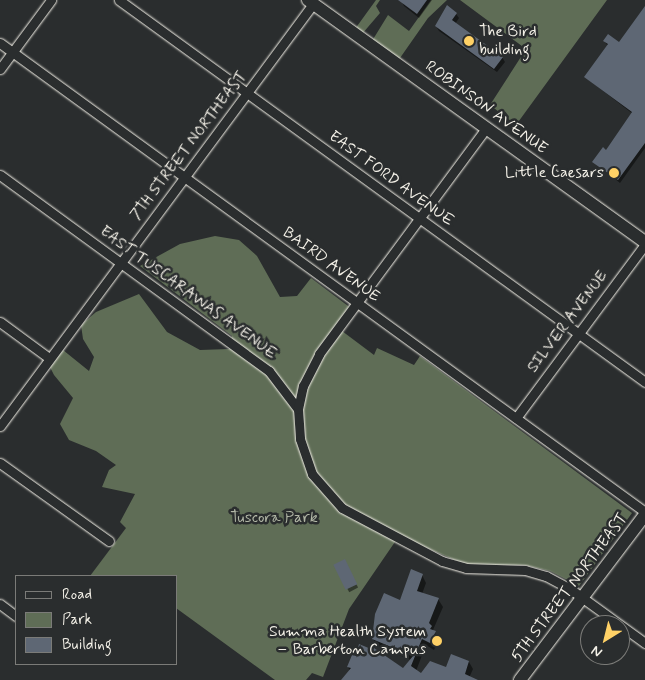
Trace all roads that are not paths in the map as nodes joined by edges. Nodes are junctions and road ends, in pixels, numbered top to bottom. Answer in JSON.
{"nodes":[{"id":1,"x":51,"y":0,"type":"edge"},
{"id":2,"x":119,"y":0,"type":"edge"},
{"id":3,"x":310,"y":2,"type":"edge"},
{"id":4,"x":0,"y":43,"type":"edge"},
{"id":5,"x":13,"y":52,"type":"junction"},
{"id":6,"x":0,"y":69,"type":"edge"},
{"id":7,"x":247,"y":93,"type":"junction"},
{"id":8,"x":486,"y":128,"type":"junction"},
{"id":9,"x":0,"y":175,"type":"edge"},
{"id":10,"x":185,"y":177,"type":"junction"},
{"id":11,"x":419,"y":218,"type":"junction"},
{"id":12,"x":645,"y":243,"type":"edge"},
{"id":13,"x":122,"y":263,"type":"junction"},
{"id":14,"x":357,"y":302,"type":"junction"},
{"id":15,"x":0,"y":322,"type":"edge"},
{"id":16,"x":578,"y":334,"type":"junction"},
{"id":17,"x":49,"y":358,"type":"junction"},
{"id":18,"x":645,"y":382,"type":"edge"},
{"id":19,"x":298,"y":409,"type":"junction"},
{"id":20,"x":516,"y":418,"type":"junction"},
{"id":21,"x":0,"y":426,"type":"edge"},
{"id":22,"x":0,"y":463,"type":"edge"},
{"id":23,"x":645,"y":513,"type":"edge"},
{"id":24,"x":108,"y":541,"type":"dead end"},
{"id":25,"x":583,"y":598,"type":"junction"},
{"id":26,"x":0,"y":604,"type":"edge"},
{"id":27,"x":15,"y":615,"type":"edge"},
{"id":28,"x":645,"y":643,"type":"edge"},
{"id":29,"x":520,"y":680,"type":"edge"}],
"edges":[{"from":1,"to":5,"type":"street"},
{"from":2,"to":7,"type":"street","name":"EAST FORD AVENUE"},
{"from":3,"to":7,"type":"street","name":"7TH STREET NORTHEAST"},
{"from":3,"to":8,"type":"main road","name":"ROBINSON AVENUE"},
{"from":4,"to":5,"type":"street","name":"BAIRD AVENUE"},
{"from":5,"to":6,"type":"street"},
{"from":5,"to":10,"type":"street","name":"BAIRD AVENUE"},
{"from":7,"to":10,"type":"street","name":"7TH STREET NORTHEAST"},
{"from":7,"to":11,"type":"street","name":"EAST FORD AVENUE"},
{"from":8,"to":11,"type":"street"},
{"from":8,"to":12,"type":"main road","name":"ROBINSON AVENUE"},
{"from":9,"to":13,"type":"street","name":"EAST TUSCARAWAS AVENUE"},
{"from":10,"to":13,"type":"street","name":"7TH STREET NORTHEAST"},
{"from":10,"to":14,"type":"street","name":"BAIRD AVENUE"},
{"from":11,"to":14,"type":"street"},
{"from":11,"to":16,"type":"street","name":"EAST FORD AVENUE"},
{"from":12,"to":16,"type":"street","name":"SILVER AVENUE"},
{"from":13,"to":17,"type":"street","name":"7TH STREET NORTHEAST"},
{"from":13,"to":19,"type":"street","name":"EAST TUSCARAWAS AVENUE"},
{"from":14,"to":19,"type":"street"},
{"from":14,"to":20,"type":"street","name":"BAIRD AVENUE"},
{"from":15,"to":17,"type":"street"},
{"from":16,"to":18,"type":"street","name":"EAST FORD AVENUE"},
{"from":16,"to":20,"type":"street","name":"SILVER AVENUE"},
{"from":17,"to":21,"type":"street","name":"7TH STREET NORTHEAST"},
{"from":19,"to":25,"type":"street"},
{"from":20,"to":23,"type":"street","name":"BAIRD AVENUE"},
{"from":22,"to":24,"type":"street"},
{"from":23,"to":25,"type":"main road","name":"5TH STREET NORTHEAST"},
{"from":25,"to":28,"type":"street"},
{"from":25,"to":29,"type":"main road","name":"5TH STREET NORTHEAST"},
{"from":26,"to":27,"type":"street"}]}
